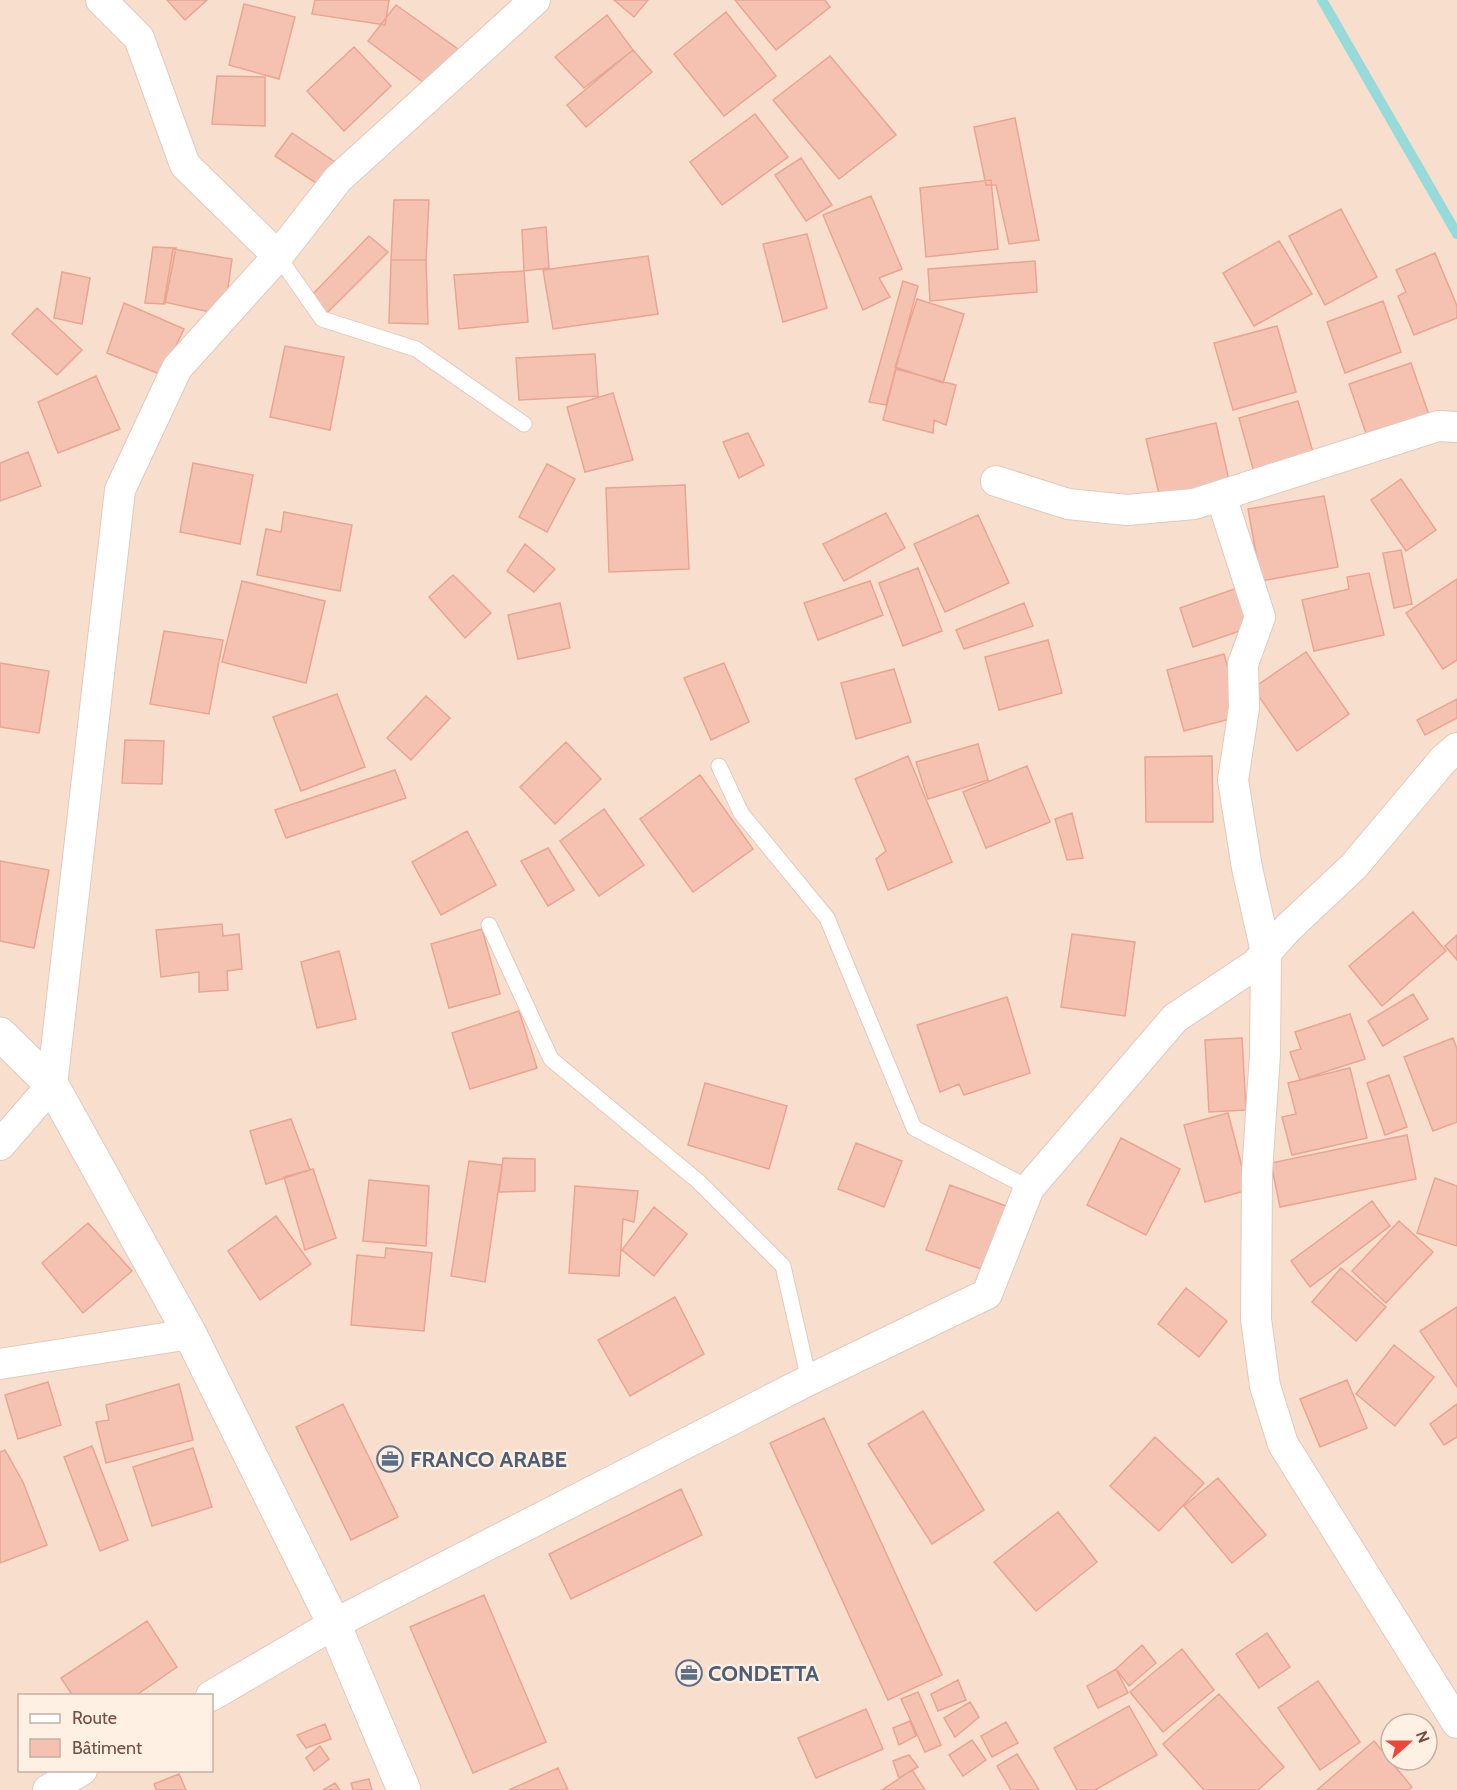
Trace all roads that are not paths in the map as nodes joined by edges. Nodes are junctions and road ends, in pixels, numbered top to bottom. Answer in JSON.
{"nodes":[{"id":1,"x":101,"y":0,"type":"edge"},
{"id":2,"x":535,"y":0,"type":"edge"},
{"id":3,"x":278,"y":256,"type":"junction"},
{"id":4,"x":524,"y":424,"type":"dead end"},
{"id":5,"x":1457,"y":427,"type":"edge"},
{"id":6,"x":996,"y":481,"type":"dead end"},
{"id":7,"x":1221,"y":496,"type":"junction"},
{"id":8,"x":1457,"y":748,"type":"edge"},
{"id":9,"x":718,"y":766,"type":"dead end"},
{"id":10,"x":489,"y":925,"type":"dead end"},
{"id":11,"x":1266,"y":952,"type":"junction"},
{"id":12,"x":0,"y":1034,"type":"edge"},
{"id":13,"x":0,"y":1064,"type":"edge"},
{"id":14,"x":52,"y":1085,"type":"junction"},
{"id":15,"x":0,"y":1145,"type":"edge"},
{"id":16,"x":1029,"y":1188,"type":"junction"},
{"id":17,"x":190,"y":1334,"type":"junction"},
{"id":18,"x":0,"y":1364,"type":"edge"},
{"id":19,"x":809,"y":1380,"type":"junction"},
{"id":20,"x":334,"y":1624,"type":"junction"},
{"id":21,"x":213,"y":1694,"type":"edge"},
{"id":22,"x":1457,"y":1723,"type":"edge"},
{"id":23,"x":79,"y":1772,"type":"edge"},
{"id":24,"x":48,"y":1790,"type":"edge"},
{"id":25,"x":404,"y":1790,"type":"edge"}],
"edges":[{"from":1,"to":3,"type":"street"},
{"from":2,"to":3,"type":"street"},
{"from":3,"to":4,"type":"lane"},
{"from":3,"to":14,"type":"street"},
{"from":5,"to":7,"type":"street"},
{"from":6,"to":7,"type":"street"},
{"from":7,"to":11,"type":"street"},
{"from":8,"to":11,"type":"street"},
{"from":9,"to":16,"type":"lane"},
{"from":10,"to":19,"type":"lane"},
{"from":11,"to":16,"type":"street"},
{"from":11,"to":22,"type":"street"},
{"from":12,"to":14,"type":"street"},
{"from":13,"to":14,"type":"street"},
{"from":14,"to":15,"type":"street"},
{"from":14,"to":17,"type":"street"},
{"from":16,"to":19,"type":"street"},
{"from":17,"to":18,"type":"street"},
{"from":17,"to":20,"type":"street"},
{"from":19,"to":20,"type":"street"},
{"from":20,"to":21,"type":"street"},
{"from":20,"to":25,"type":"street"},
{"from":23,"to":24,"type":"street"}]}
